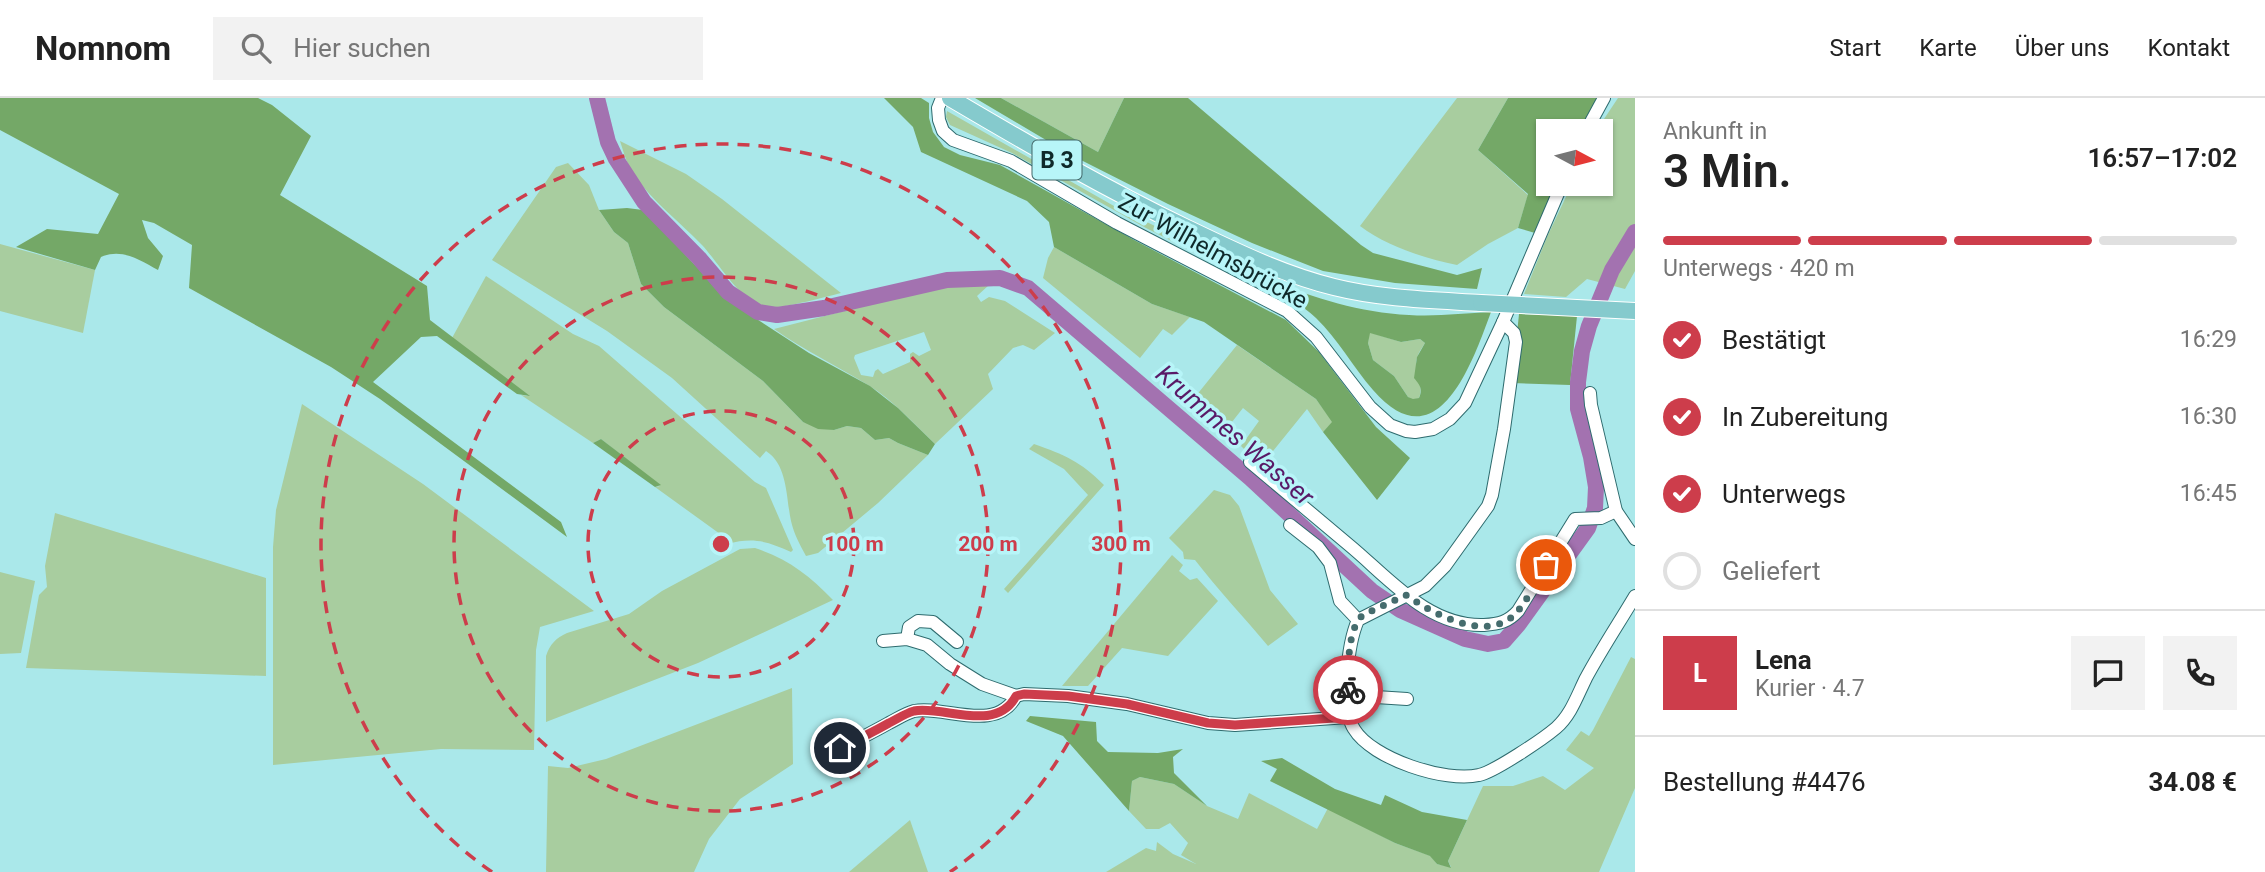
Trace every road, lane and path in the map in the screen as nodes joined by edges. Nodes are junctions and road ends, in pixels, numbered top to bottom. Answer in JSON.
{"nodes":[{"id":1,"x":942,"y":98,"type":"edge"},
{"id":2,"x":950,"y":98,"type":"edge"},
{"id":3,"x":1604,"y":98,"type":"edge"},
{"id":4,"x":1593,"y":119,"type":"edge"},
{"id":5,"x":1557,"y":196,"type":"edge"},
{"id":6,"x":1510,"y":306,"type":"junction"},
{"id":7,"x":1635,"y":311,"type":"edge"},
{"id":8,"x":1503,"y":322,"type":"junction"},
{"id":9,"x":1590,"y":393,"type":"dead end"},
{"id":10,"x":1250,"y":462,"type":"dead end"},
{"id":11,"x":1616,"y":511,"type":"junction"},
{"id":12,"x":1290,"y":525,"type":"dead end"},
{"id":13,"x":1635,"y":539,"type":"edge"},
{"id":14,"x":1635,"y":596,"type":"edge"},
{"id":15,"x":1400,"y":598,"type":"junction"},
{"id":16,"x":1358,"y":620,"type":"junction"},
{"id":17,"x":907,"y":639,"type":"junction"},
{"id":18,"x":883,"y":641,"type":"dead end"},
{"id":19,"x":957,"y":642,"type":"dead end"},
{"id":20,"x":1016,"y":696,"type":"junction"},
{"id":21,"x":1407,"y":699,"type":"dead end"},
{"id":22,"x":1347,"y":703,"type":"junction"},
{"id":23,"x":1348,"y":717,"type":"junction"},
{"id":24,"x":840,"y":748,"type":"dead end"}],
"edges":[{"from":1,"to":8,"type":"street","name":"Zur Wilhelmsbrücke"},
{"from":2,"to":7,"type":"main road","number":"B 3","bridge":true},
{"from":3,"to":4,"type":"street"},
{"from":5,"to":6,"type":"street","name":"Zur Wilhelmsbrücke"},
{"from":6,"to":7,"type":"street","bridge":true},
{"from":6,"to":8,"type":"street","name":"Zur Wilhelmsbrücke"},
{"from":8,"to":15,"type":"street"},
{"from":9,"to":11,"type":"street"},
{"from":10,"to":15,"type":"street"},
{"from":11,"to":13,"type":"street"},
{"from":11,"to":15,"type":"street"},
{"from":12,"to":16,"type":"street"},
{"from":14,"to":23,"type":"street"},
{"from":15,"to":16,"type":"street"},
{"from":16,"to":22,"type":"street"},
{"from":17,"to":18,"type":"street"},
{"from":17,"to":19,"type":"street"},
{"from":17,"to":20,"type":"street"},
{"from":20,"to":23,"type":"street"},
{"from":20,"to":24,"type":"street"},
{"from":21,"to":22,"type":"street"},
{"from":22,"to":23,"type":"street"}]}
